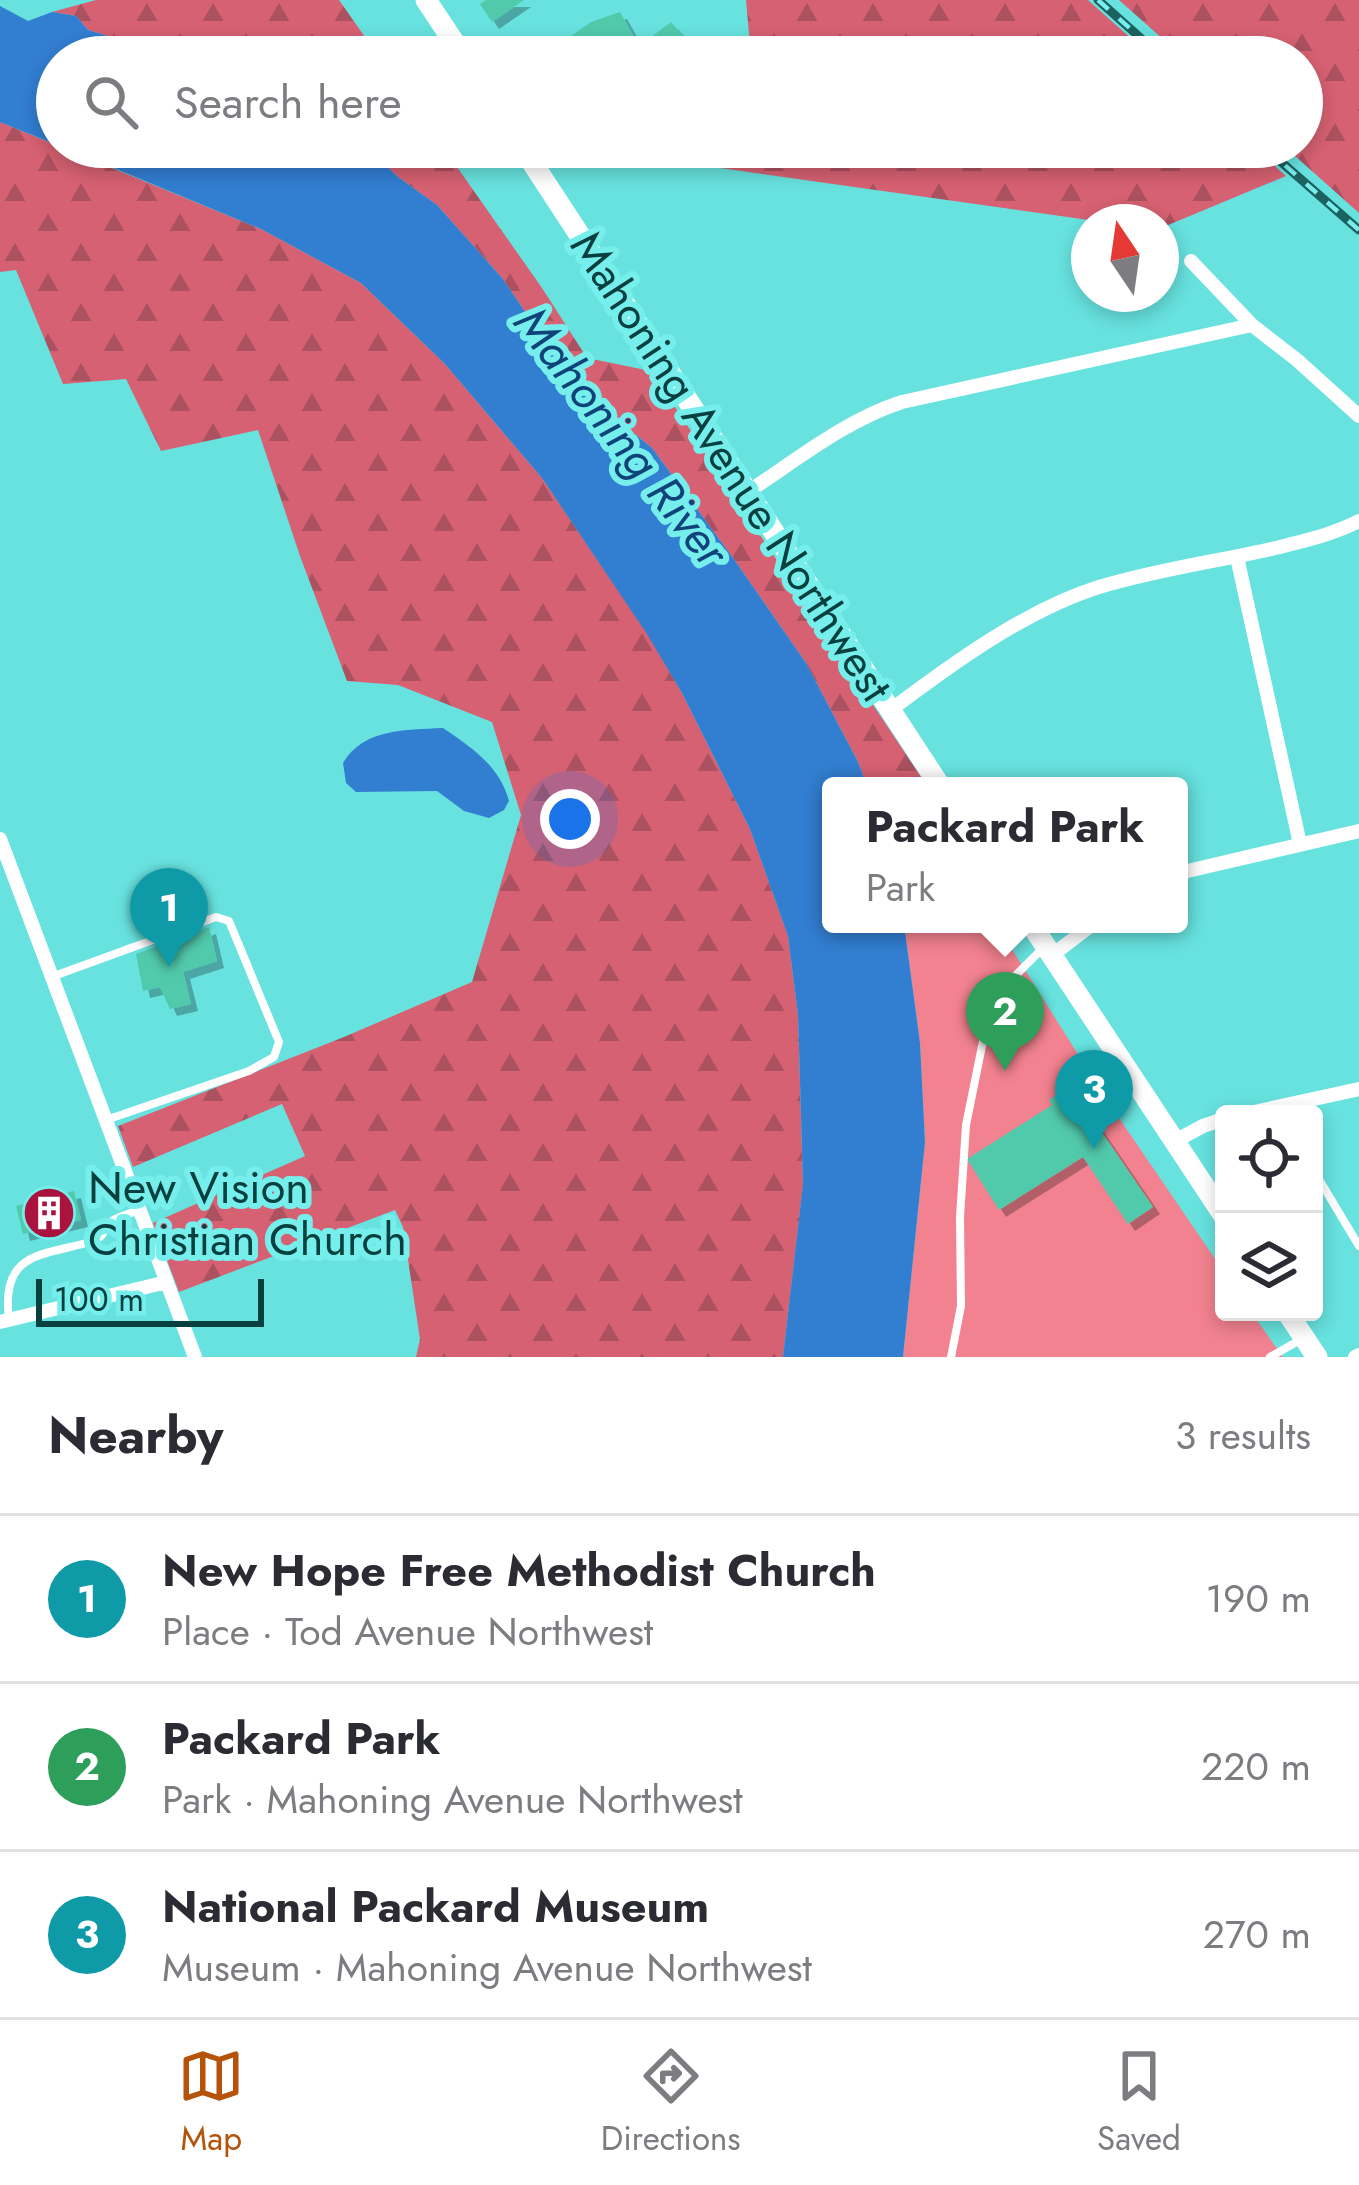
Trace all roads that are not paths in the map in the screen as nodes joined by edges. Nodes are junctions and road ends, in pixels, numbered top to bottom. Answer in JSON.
{"nodes":[{"id":1,"x":426,"y":0,"type":"edge"},
{"id":2,"x":450,"y":36,"type":"edge"},
{"id":3,"x":537,"y":168,"type":"edge"},
{"id":4,"x":1191,"y":261,"type":"dead end"},
{"id":5,"x":1252,"y":325,"type":"junction"},
{"id":6,"x":1359,"y":416,"type":"edge"},
{"id":7,"x":749,"y":491,"type":"junction"},
{"id":8,"x":1359,"y":521,"type":"edge"},
{"id":9,"x":1237,"y":557,"type":"junction"},
{"id":10,"x":892,"y":709,"type":"junction"},
{"id":11,"x":934,"y":777,"type":"edge"},
{"id":12,"x":1359,"y":831,"type":"edge"},
{"id":13,"x":0,"y":838,"type":"edge"},
{"id":14,"x":1300,"y":844,"type":"junction"},
{"id":15,"x":1188,"y":871,"type":"edge"},
{"id":16,"x":1037,"y":933,"type":"edge"},
{"id":17,"x":1078,"y":933,"type":"edge"},
{"id":18,"x":1048,"y":951,"type":"junction"},
{"id":19,"x":52,"y":976,"type":"junction"},
{"id":20,"x":1359,"y":1089,"type":"edge"},
{"id":21,"x":1305,"y":1105,"type":"edge"},
{"id":22,"x":106,"y":1120,"type":"junction"},
{"id":23,"x":1215,"y":1122,"type":"edge"},
{"id":24,"x":1175,"y":1141,"type":"junction"},
{"id":25,"x":1323,"y":1187,"type":"edge"},
{"id":26,"x":140,"y":1210,"type":"junction"},
{"id":27,"x":1222,"y":1213,"type":"edge"},
{"id":28,"x":1359,"y":1246,"type":"edge"},
{"id":29,"x":167,"y":1282,"type":"junction"},
{"id":30,"x":5,"y":1321,"type":"edge"},
{"id":31,"x":1293,"y":1321,"type":"edge"},
{"id":32,"x":1310,"y":1347,"type":"edge"},
{"id":33,"x":195,"y":1357,"type":"edge"},
{"id":34,"x":951,"y":1357,"type":"edge"},
{"id":35,"x":1270,"y":1357,"type":"edge"}],
"edges":[{"from":1,"to":2,"type":"main road"},
{"from":3,"to":7,"type":"main road","name":"Mahoning Avenue Northwest"},
{"from":4,"to":5,"type":"street"},
{"from":5,"to":6,"type":"street"},
{"from":5,"to":7,"type":"street"},
{"from":7,"to":10,"type":"main road","name":"Mahoning Avenue Northwest"},
{"from":8,"to":9,"type":"street"},
{"from":9,"to":10,"type":"street"},
{"from":9,"to":14,"type":"street"},
{"from":10,"to":11,"type":"main road","name":"Mahoning Avenue Northwest"},
{"from":12,"to":14,"type":"street"},
{"from":13,"to":19,"type":"street"},
{"from":14,"to":15,"type":"street"},
{"from":16,"to":18,"type":"main road"},
{"from":17,"to":18,"type":"street"},
{"from":18,"to":24,"type":"main road"},
{"from":18,"to":34,"type":"lane"},
{"from":19,"to":22,"type":"street"},
{"from":19,"to":22,"type":"lane"},
{"from":20,"to":21,"type":"street"},
{"from":22,"to":26,"type":"street"},
{"from":23,"to":24,"type":"street"},
{"from":24,"to":27,"type":"main road"},
{"from":25,"to":28,"type":"lane"},
{"from":26,"to":29,"type":"street"},
{"from":26,"to":30,"type":"lane"},
{"from":29,"to":30,"type":"street"},
{"from":29,"to":33,"type":"street"},
{"from":31,"to":32,"type":"main road"},
{"from":32,"to":35,"type":"lane"}]}
